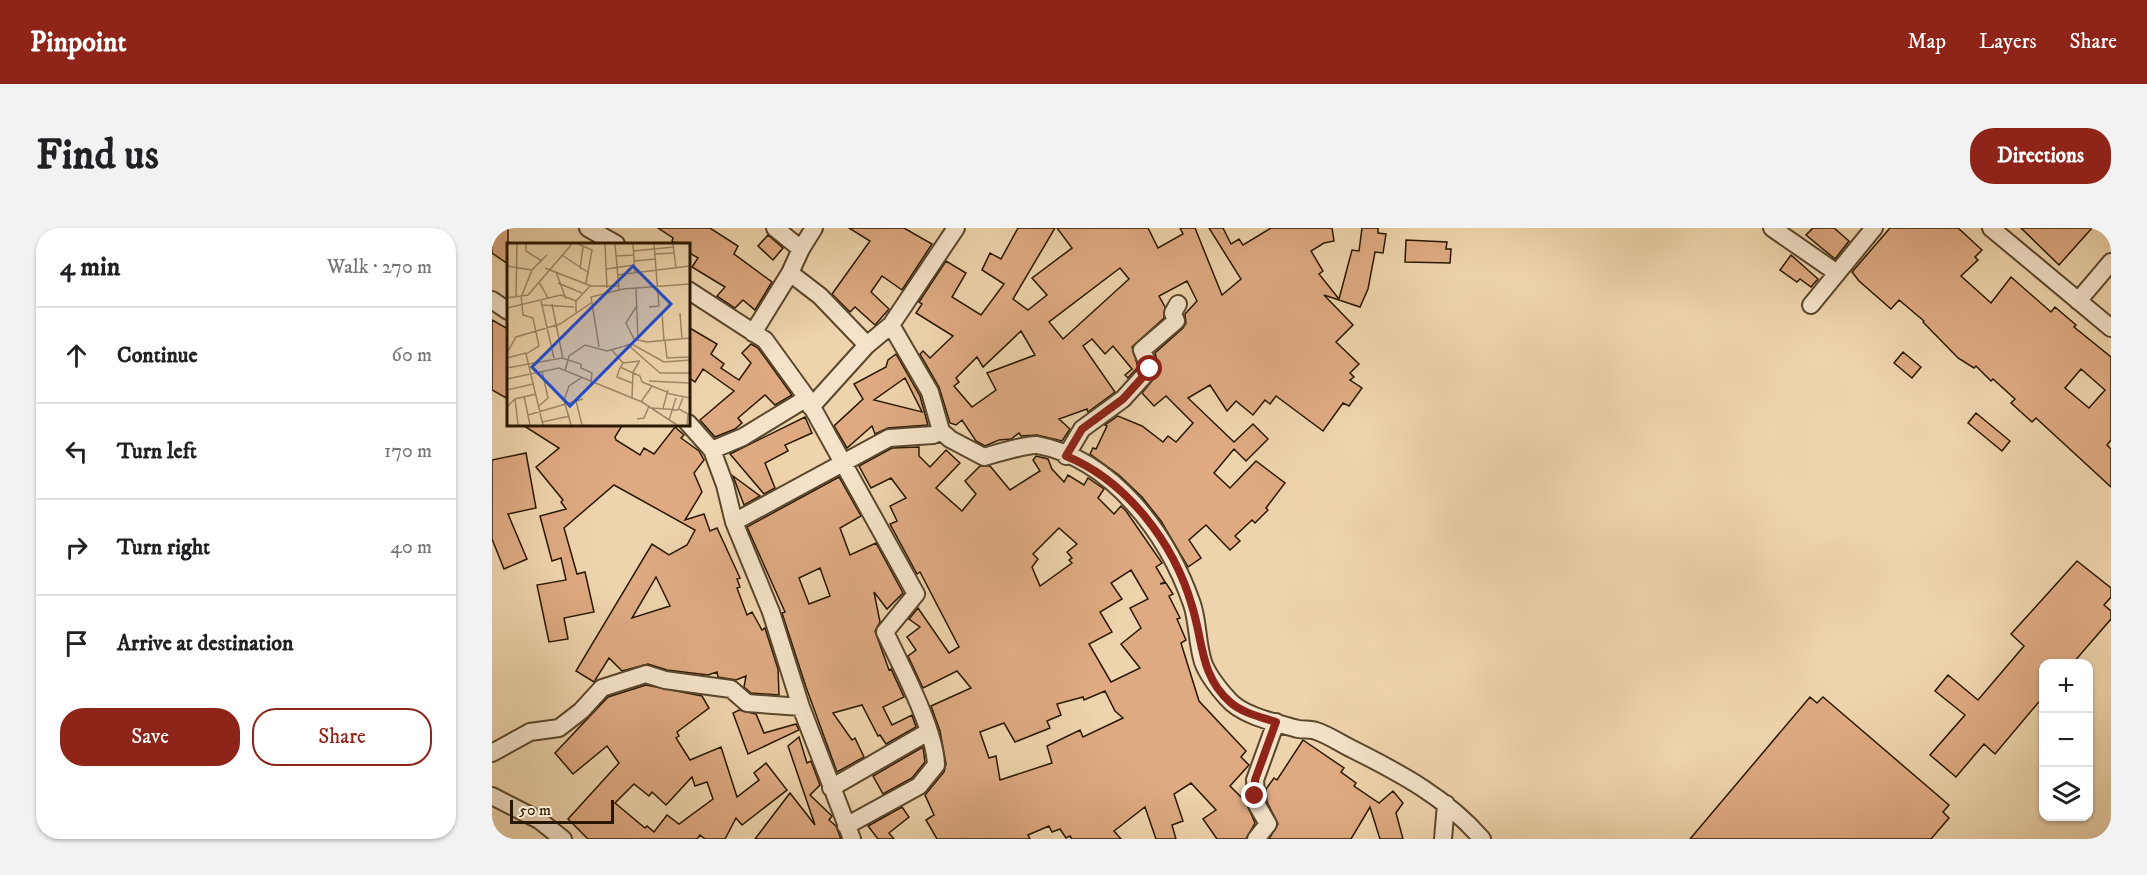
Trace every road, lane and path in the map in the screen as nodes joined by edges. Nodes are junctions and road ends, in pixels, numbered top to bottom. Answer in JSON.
{"nodes":[{"id":1,"x":588,"y":228,"type":"edge"},
{"id":2,"x":775,"y":228,"type":"edge"},
{"id":3,"x":814,"y":228,"type":"edge"},
{"id":4,"x":956,"y":228,"type":"edge"},
{"id":5,"x":1772,"y":228,"type":"edge"},
{"id":6,"x":1874,"y":228,"type":"edge"},
{"id":7,"x":1991,"y":228,"type":"edge"},
{"id":8,"x":614,"y":243,"type":"edge"},
{"id":9,"x":801,"y":249,"type":"junction"},
{"id":10,"x":2111,"y":262,"type":"edge"},
{"id":11,"x":790,"y":273,"type":"junction"},
{"id":12,"x":1837,"y":273,"type":"junction"},
{"id":13,"x":690,"y":291,"type":"edge"},
{"id":14,"x":492,"y":300,"type":"edge"},
{"id":15,"x":2079,"y":301,"type":"junction"},
{"id":16,"x":1178,"y":304,"type":"dead end"},
{"id":17,"x":1811,"y":304,"type":"dead end"},
{"id":18,"x":507,"y":310,"type":"edge"},
{"id":19,"x":891,"y":325,"type":"junction"},
{"id":20,"x":2111,"y":327,"type":"edge"},
{"id":21,"x":753,"y":333,"type":"junction"},
{"id":22,"x":867,"y":345,"type":"junction"},
{"id":23,"x":809,"y":402,"type":"junction"},
{"id":24,"x":690,"y":425,"type":"edge"},
{"id":25,"x":940,"y":431,"type":"junction"},
{"id":26,"x":712,"y":450,"type":"junction"},
{"id":27,"x":1066,"y":456,"type":"junction"},
{"id":28,"x":841,"y":462,"type":"junction"},
{"id":29,"x":734,"y":522,"type":"junction"},
{"id":30,"x":801,"y":707,"type":"junction"},
{"id":31,"x":1276,"y":722,"type":"junction"},
{"id":32,"x":928,"y":732,"type":"junction"},
{"id":33,"x":492,"y":753,"type":"edge"},
{"id":34,"x":831,"y":788,"type":"junction"},
{"id":35,"x":492,"y":796,"type":"edge"},
{"id":36,"x":1446,"y":804,"type":"junction"},
{"id":37,"x":849,"y":832,"type":"edge"},
{"id":38,"x":563,"y":839,"type":"edge"},
{"id":39,"x":1256,"y":839,"type":"edge"},
{"id":40,"x":1443,"y":839,"type":"edge"},
{"id":41,"x":1482,"y":839,"type":"edge"}],
"edges":[{"from":1,"to":8,"type":"street"},
{"from":2,"to":9,"type":"street"},
{"from":3,"to":9,"type":"street"},
{"from":4,"to":19,"type":"street"},
{"from":5,"to":12,"type":"street"},
{"from":6,"to":12,"type":"street"},
{"from":7,"to":15,"type":"street"},
{"from":9,"to":11,"type":"street"},
{"from":10,"to":15,"type":"street"},
{"from":11,"to":21,"type":"street"},
{"from":11,"to":22,"type":"street"},
{"from":12,"to":17,"type":"street"},
{"from":13,"to":21,"type":"street"},
{"from":14,"to":18,"type":"street"},
{"from":15,"to":20,"type":"street"},
{"from":16,"to":27,"type":"street"},
{"from":19,"to":22,"type":"street"},
{"from":19,"to":25,"type":"street"},
{"from":21,"to":23,"type":"street"},
{"from":22,"to":23,"type":"street"},
{"from":23,"to":26,"type":"street"},
{"from":23,"to":28,"type":"street"},
{"from":24,"to":26,"type":"street"},
{"from":25,"to":27,"type":"street"},
{"from":25,"to":28,"type":"street"},
{"from":26,"to":29,"type":"street"},
{"from":27,"to":31,"type":"street"},
{"from":28,"to":29,"type":"street"},
{"from":28,"to":32,"type":"street"},
{"from":29,"to":30,"type":"street"},
{"from":30,"to":33,"type":"street"},
{"from":30,"to":34,"type":"street"},
{"from":31,"to":36,"type":"street"},
{"from":31,"to":39,"type":"street"},
{"from":32,"to":34,"type":"street"},
{"from":32,"to":37,"type":"street"},
{"from":34,"to":37,"type":"street"},
{"from":35,"to":38,"type":"street"},
{"from":36,"to":40,"type":"street"},
{"from":36,"to":41,"type":"street"}]}
